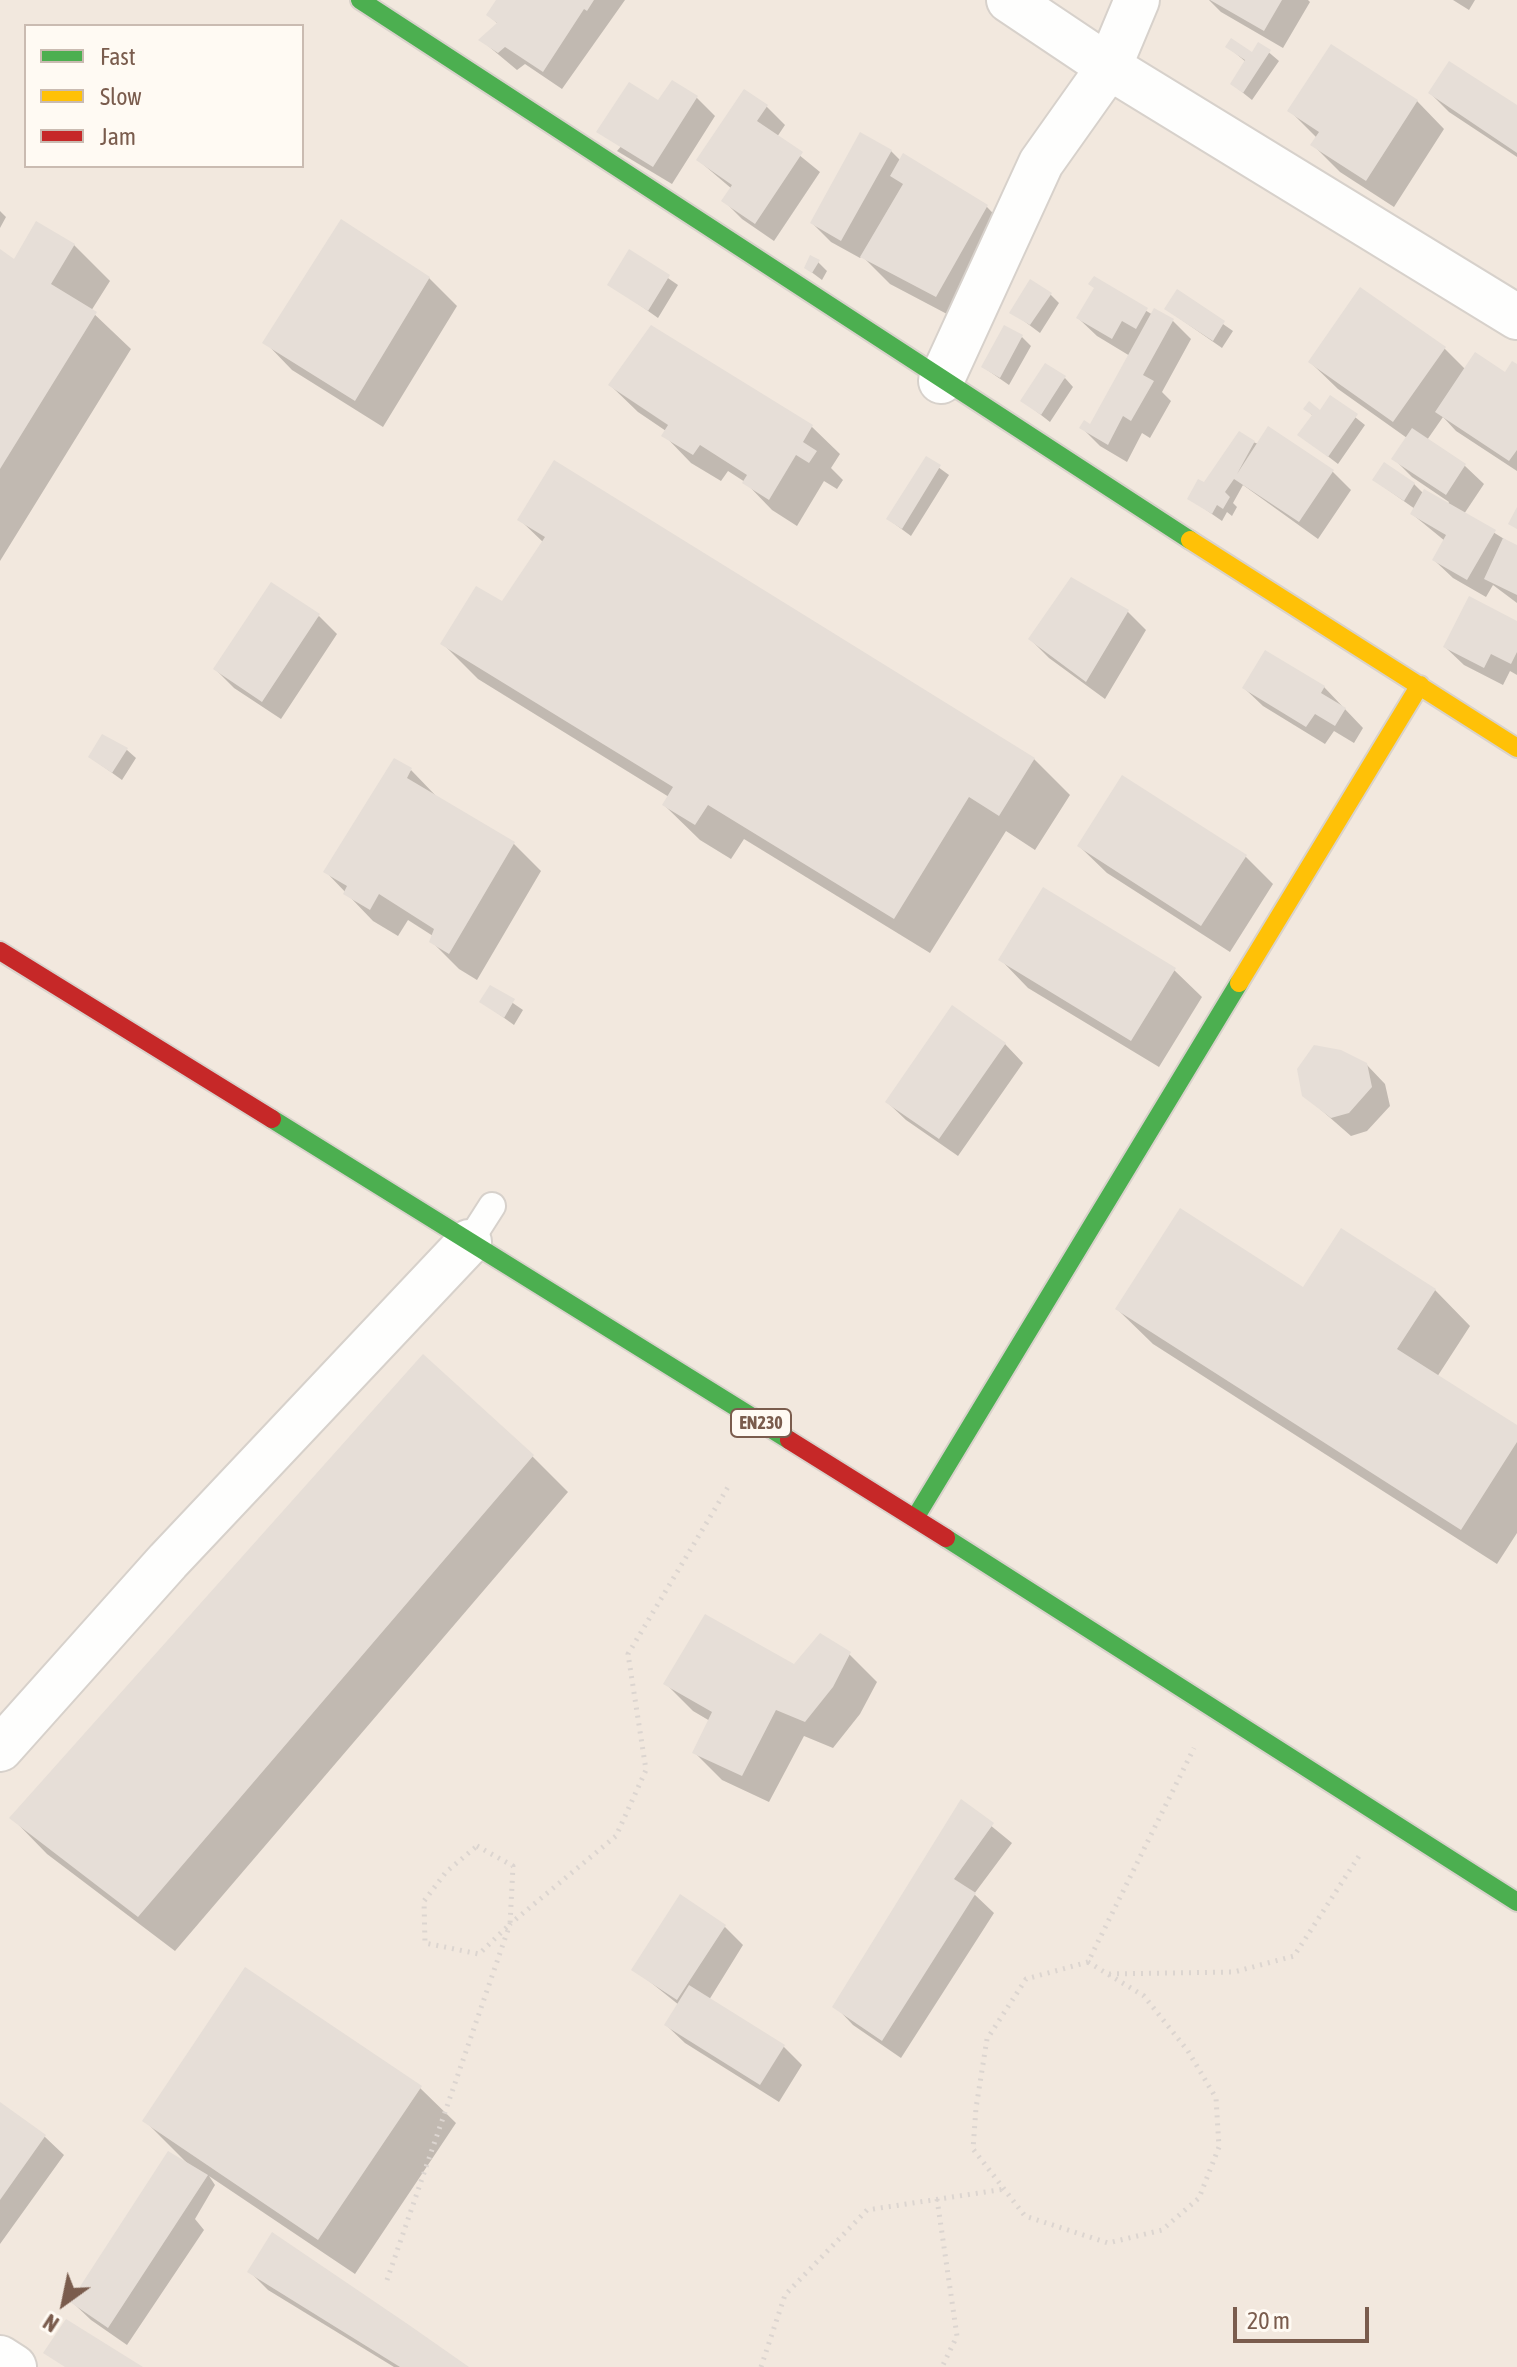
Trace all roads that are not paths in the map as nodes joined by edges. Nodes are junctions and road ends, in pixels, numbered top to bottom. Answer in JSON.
{"nodes":[{"id":1,"x":360,"y":0,"type":"edge"},
{"id":2,"x":1009,"y":0,"type":"edge"},
{"id":3,"x":1137,"y":0,"type":"edge"},
{"id":4,"x":1109,"y":67,"type":"junction"},
{"id":5,"x":1517,"y":317,"type":"edge"},
{"id":6,"x":941,"y":381,"type":"junction"},
{"id":7,"x":1420,"y":685,"type":"junction"},
{"id":8,"x":1517,"y":748,"type":"edge"},
{"id":9,"x":0,"y":951,"type":"edge"},
{"id":10,"x":492,"y":1206,"type":"dead end"},
{"id":11,"x":469,"y":1242,"type":"junction"},
{"id":12,"x":915,"y":1518,"type":"junction"},
{"id":13,"x":0,"y":1749,"type":"edge"},
{"id":14,"x":1517,"y":1902,"type":"edge"},
{"id":15,"x":0,"y":2358,"type":"edge"},
{"id":16,"x":14,"y":2367,"type":"edge"}],
"edges":[{"from":1,"to":6,"type":"street"},
{"from":2,"to":4,"type":"street"},
{"from":3,"to":4,"type":"street"},
{"from":4,"to":5,"type":"street"},
{"from":4,"to":6,"type":"street"},
{"from":6,"to":7,"type":"street"},
{"from":7,"to":8,"type":"street"},
{"from":7,"to":12,"type":"street"},
{"from":9,"to":11,"type":"street","number":"EN230"},
{"from":10,"to":11,"type":"lane"},
{"from":11,"to":12,"type":"street","number":"EN230"},
{"from":11,"to":13,"type":"street"},
{"from":12,"to":14,"type":"street","number":"EN230"},
{"from":15,"to":16,"type":"street"}]}
